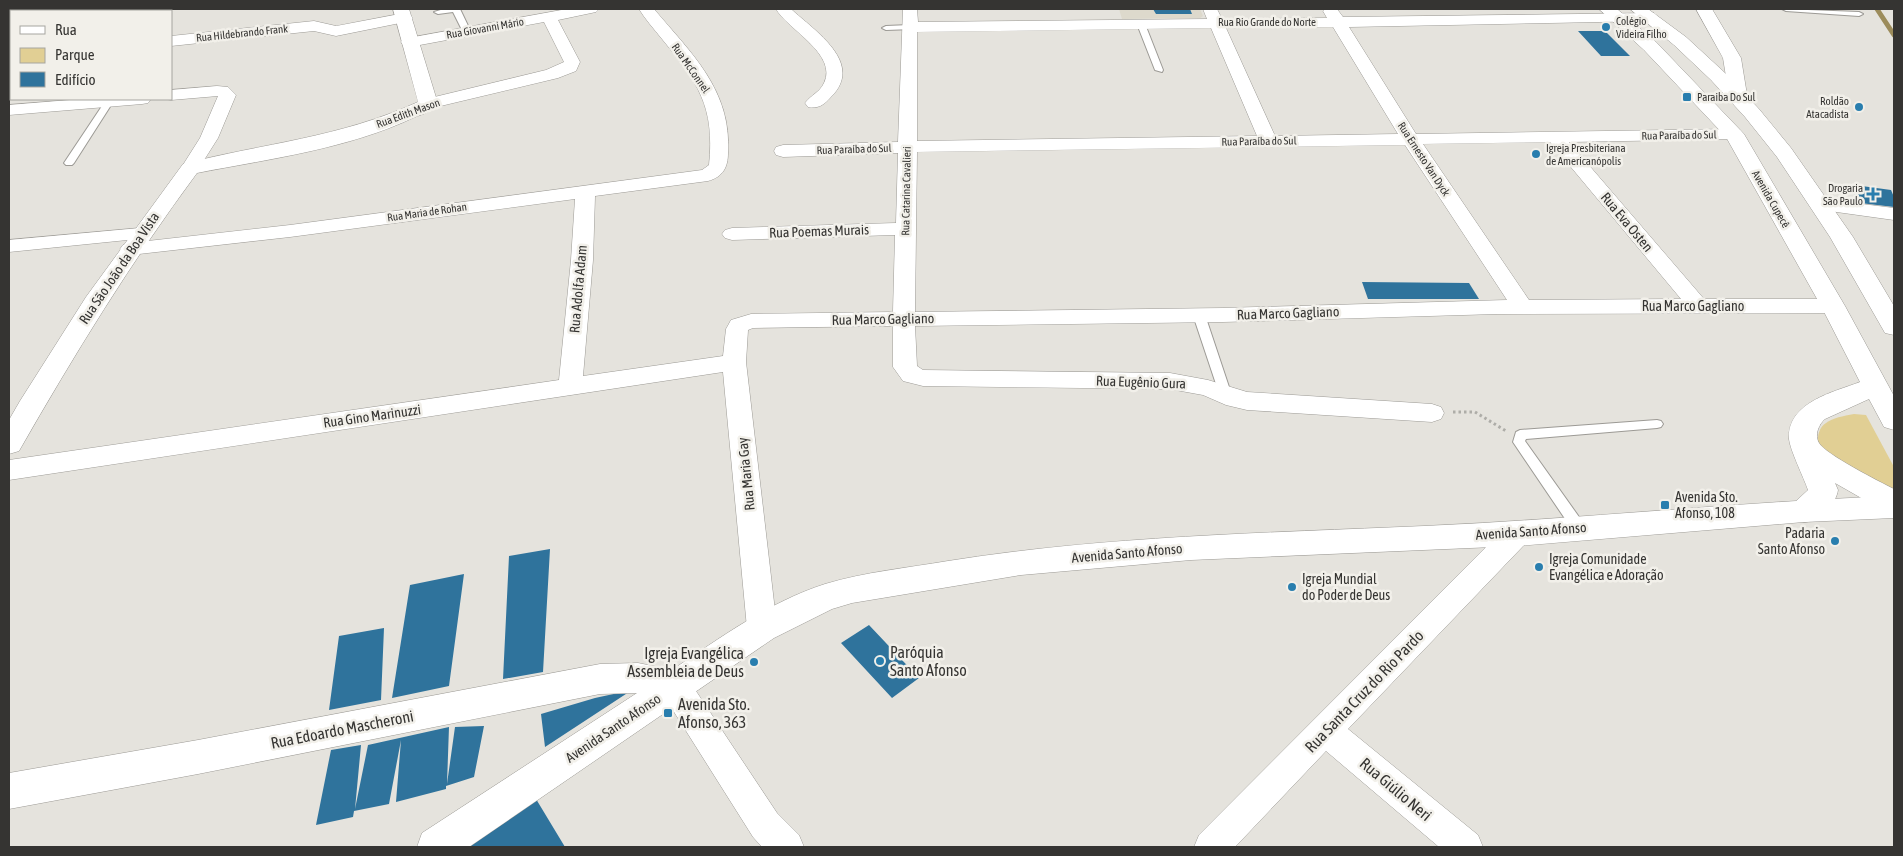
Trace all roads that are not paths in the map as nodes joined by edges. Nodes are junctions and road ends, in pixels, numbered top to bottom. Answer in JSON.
{"nodes":[{"id":1,"x":591,"y":9,"type":"edge"},
{"id":2,"x":646,"y":9,"type":"edge"},
{"id":3,"x":783,"y":9,"type":"edge"},
{"id":4,"x":910,"y":9,"type":"edge"},
{"id":5,"x":1704,"y":9,"type":"edge"},
{"id":6,"x":1786,"y":9,"type":"edge"},
{"id":7,"x":438,"y":12,"type":"dead end"},
{"id":8,"x":1643,"y":12,"type":"edge"},
{"id":9,"x":1613,"y":13,"type":"edge"},
{"id":10,"x":403,"y":14,"type":"edge"},
{"id":11,"x":1859,"y":14,"type":"dead end"},
{"id":12,"x":1213,"y":16,"type":"edge"},
{"id":13,"x":1334,"y":16,"type":"edge"},
{"id":14,"x":550,"y":17,"type":"junction"},
{"id":15,"x":1141,"y":24,"type":"junction"},
{"id":16,"x":910,"y":27,"type":"junction"},
{"id":17,"x":886,"y":28,"type":"dead end"},
{"id":18,"x":467,"y":32,"type":"junction"},
{"id":19,"x":172,"y":41,"type":"edge"},
{"id":20,"x":409,"y":42,"type":"junction"},
{"id":21,"x":1159,"y":70,"type":"dead end"},
{"id":22,"x":1738,"y":95,"type":"junction"},
{"id":23,"x":172,"y":96,"type":"edge"},
{"id":24,"x":131,"y":100,"type":"edge"},
{"id":25,"x":109,"y":102,"type":"junction"},
{"id":26,"x":814,"y":103,"type":"dead end"},
{"id":27,"x":428,"y":104,"type":"junction"},
{"id":28,"x":11,"y":113,"type":"edge"},
{"id":29,"x":1734,"y":134,"type":"junction"},
{"id":30,"x":1556,"y":138,"type":"junction"},
{"id":31,"x":1410,"y":139,"type":"junction"},
{"id":32,"x":1268,"y":141,"type":"junction"},
{"id":33,"x":907,"y":147,"type":"junction"},
{"id":34,"x":783,"y":151,"type":"dead end"},
{"id":35,"x":69,"y":163,"type":"dead end"},
{"id":36,"x":718,"y":164,"type":"joint"},
{"id":37,"x":190,"y":168,"type":"junction"},
{"id":38,"x":585,"y":190,"type":"junction"},
{"id":39,"x":1822,"y":205,"type":"junction"},
{"id":40,"x":1894,"y":214,"type":"edge"},
{"id":41,"x":906,"y":229,"type":"junction"},
{"id":42,"x":732,"y":234,"type":"dead end"},
{"id":43,"x":135,"y":242,"type":"junction"},
{"id":44,"x":9,"y":246,"type":"edge"},
{"id":45,"x":1698,"y":306,"type":"junction"},
{"id":46,"x":1833,"y":306,"type":"junction"},
{"id":47,"x":1523,"y":307,"type":"junction"},
{"id":48,"x":1199,"y":315,"type":"junction"},
{"id":49,"x":904,"y":320,"type":"junction"},
{"id":50,"x":744,"y":323,"type":"joint"},
{"id":51,"x":1894,"y":327,"type":"edge"},
{"id":52,"x":734,"y":362,"type":"junction"},
{"id":53,"x":907,"y":372,"type":"joint"},
{"id":54,"x":1875,"y":386,"type":"junction"},
{"id":55,"x":570,"y":387,"type":"junction"},
{"id":56,"x":1226,"y":396,"type":"junction"},
{"id":57,"x":1432,"y":413,"type":"road end"},
{"id":58,"x":1894,"y":420,"type":"edge"},
{"id":59,"x":1657,"y":424,"type":"dead end"},
{"id":60,"x":9,"y":444,"type":"edge"},
{"id":61,"x":1809,"y":452,"type":"junction"},
{"id":62,"x":9,"y":470,"type":"edge"},
{"id":63,"x":1894,"y":503,"type":"edge"},
{"id":64,"x":1894,"y":507,"type":"edge"},
{"id":65,"x":1804,"y":511,"type":"junction"},
{"id":66,"x":1579,"y":528,"type":"junction"},
{"id":67,"x":1517,"y":534,"type":"junction"},
{"id":68,"x":762,"y":628,"type":"junction"},
{"id":69,"x":675,"y":686,"type":"junction"},
{"id":70,"x":1326,"y":730,"type":"junction"},
{"id":71,"x":9,"y":792,"type":"edge"},
{"id":72,"x":436,"y":847,"type":"edge"},
{"id":73,"x":787,"y":847,"type":"edge"},
{"id":74,"x":1211,"y":847,"type":"edge"},
{"id":75,"x":1466,"y":847,"type":"edge"}],
"edges":[{"from":1,"to":14,"type":"street","name":"Rua Giovanni Mário"},
{"from":2,"to":36,"type":"street","name":"Rua McConnel"},
{"from":3,"to":26,"type":"street"},
{"from":4,"to":16,"type":"street","name":"Rua Catarina Cavalieri"},
{"from":5,"to":22,"type":"street"},
{"from":6,"to":11,"type":"lane"},
{"from":7,"to":18,"type":"lane"},
{"from":8,"to":9,"type":"street","name":"Rua Rio Grande do Norte"},
{"from":8,"to":22,"type":"street"},
{"from":9,"to":13,"type":"street","name":"Rua Rio Grande do Norte"},
{"from":9,"to":29,"type":"street","name":"Avenida Cupecê"},
{"from":10,"to":19,"type":"street","name":"Rua Hildebrando Frank"},
{"from":10,"to":20,"type":"street"},
{"from":12,"to":13,"type":"street","name":"Rua Rio Grande do Norte"},
{"from":12,"to":15,"type":"street","name":"Rua Rio Grande do Norte"},
{"from":12,"to":32,"type":"street"},
{"from":13,"to":31,"type":"street","name":"Rua Ernesto Van Dyck"},
{"from":14,"to":18,"type":"street","name":"Rua Giovanni Mário"},
{"from":14,"to":27,"type":"street","name":"Rua Edith Mason"},
{"from":15,"to":16,"type":"street","name":"Rua Rio Grande do Norte"},
{"from":15,"to":21,"type":"lane"},
{"from":16,"to":17,"type":"lane","name":"Rua Rio Grande do Norte"},
{"from":16,"to":33,"type":"street","name":"Rua Catarina Cavalieri"},
{"from":18,"to":20,"type":"street","name":"Rua Giovanni Mário"},
{"from":20,"to":27,"type":"street"},
{"from":22,"to":39,"type":"street"},
{"from":23,"to":37,"type":"street","name":"Rua São João da Boa Vista"},
{"from":24,"to":25,"type":"street"},
{"from":25,"to":28,"type":"street"},
{"from":25,"to":35,"type":"lane"},
{"from":27,"to":37,"type":"street","name":"Rua Edith Mason"},
{"from":29,"to":30,"type":"street","name":"Rua Paraíba do Sul"},
{"from":29,"to":46,"type":"street","name":"Avenida Cupecê"},
{"from":30,"to":31,"type":"street","name":"Rua Paraíba do Sul"},
{"from":30,"to":45,"type":"street","name":"Rua Eva Osten"},
{"from":31,"to":32,"type":"street","name":"Rua Paraíba do Sul"},
{"from":31,"to":47,"type":"street","name":"Rua Ernesto Van Dyck"},
{"from":32,"to":33,"type":"street","name":"Rua Paraíba do Sul"},
{"from":33,"to":34,"type":"street","name":"Rua Paraíba do Sul"},
{"from":33,"to":41,"type":"street","name":"Rua Catarina Cavalieri"},
{"from":36,"to":38,"type":"street","name":"Rua Maria de Rohan"},
{"from":37,"to":43,"type":"street","name":"Rua São João da Boa Vista"},
{"from":38,"to":43,"type":"street","name":"Rua Maria de Rohan"},
{"from":38,"to":55,"type":"street","name":"Rua Adolfa Adam"},
{"from":39,"to":40,"type":"street"},
{"from":39,"to":51,"type":"street"},
{"from":41,"to":42,"type":"street","name":"Rua Poemas Murais"},
{"from":41,"to":49,"type":"street","name":"Rua Catarina Cavalieri"},
{"from":43,"to":44,"type":"street","name":"Rua Maria de Rohan"},
{"from":43,"to":60,"type":"street","name":"Rua São João da Boa Vista"},
{"from":45,"to":46,"type":"street","name":"Rua Marco Gagliano"},
{"from":45,"to":47,"type":"street","name":"Rua Marco Gagliano"},
{"from":46,"to":54,"type":"street","name":"Avenida Cupecê"},
{"from":47,"to":48,"type":"street","name":"Rua Marco Gagliano"},
{"from":48,"to":49,"type":"street","name":"Rua Marco Gagliano"},
{"from":48,"to":56,"type":"lane"},
{"from":49,"to":50,"type":"street","name":"Rua Marco Gagliano"},
{"from":49,"to":53,"type":"street","name":"Rua Catarina Cavalieri"},
{"from":50,"to":52,"type":"street","name":"Rua Maria Gay"},
{"from":52,"to":55,"type":"street","name":"Rua Gino Marinuzzi"},
{"from":52,"to":68,"type":"street","name":"Rua Maria Gay"},
{"from":53,"to":56,"type":"street","name":"Rua Eugênio Gura"},
{"from":54,"to":58,"type":"street","name":"Avenida Cupecê"},
{"from":54,"to":61,"type":"street"},
{"from":55,"to":62,"type":"street","name":"Rua Gino Marinuzzi"},
{"from":56,"to":57,"type":"street","name":"Rua Eugênio Gura"},
{"from":59,"to":66,"type":"lane"},
{"from":61,"to":63,"type":"street"},
{"from":61,"to":65,"type":"street"},
{"from":64,"to":65,"type":"street","name":"Avenida Santo Afonso"},
{"from":65,"to":66,"type":"street","name":"Avenida Santo Afonso"},
{"from":66,"to":67,"type":"street","name":"Avenida Santo Afonso"},
{"from":67,"to":68,"type":"street","name":"Avenida Santo Afonso"},
{"from":67,"to":70,"type":"street","name":"Rua Santa Cruz do Rio Pardo"},
{"from":68,"to":69,"type":"street","name":"Avenida Santo Afonso"},
{"from":69,"to":71,"type":"street","name":"Rua Edoardo Mascheroni"},
{"from":69,"to":72,"type":"street","name":"Avenida Santo Afonso"},
{"from":69,"to":73,"type":"street"},
{"from":70,"to":74,"type":"street","name":"Rua Santa Cruz do Rio Pardo"},
{"from":70,"to":75,"type":"street","name":"Rua Giúlio Neri"}]}
